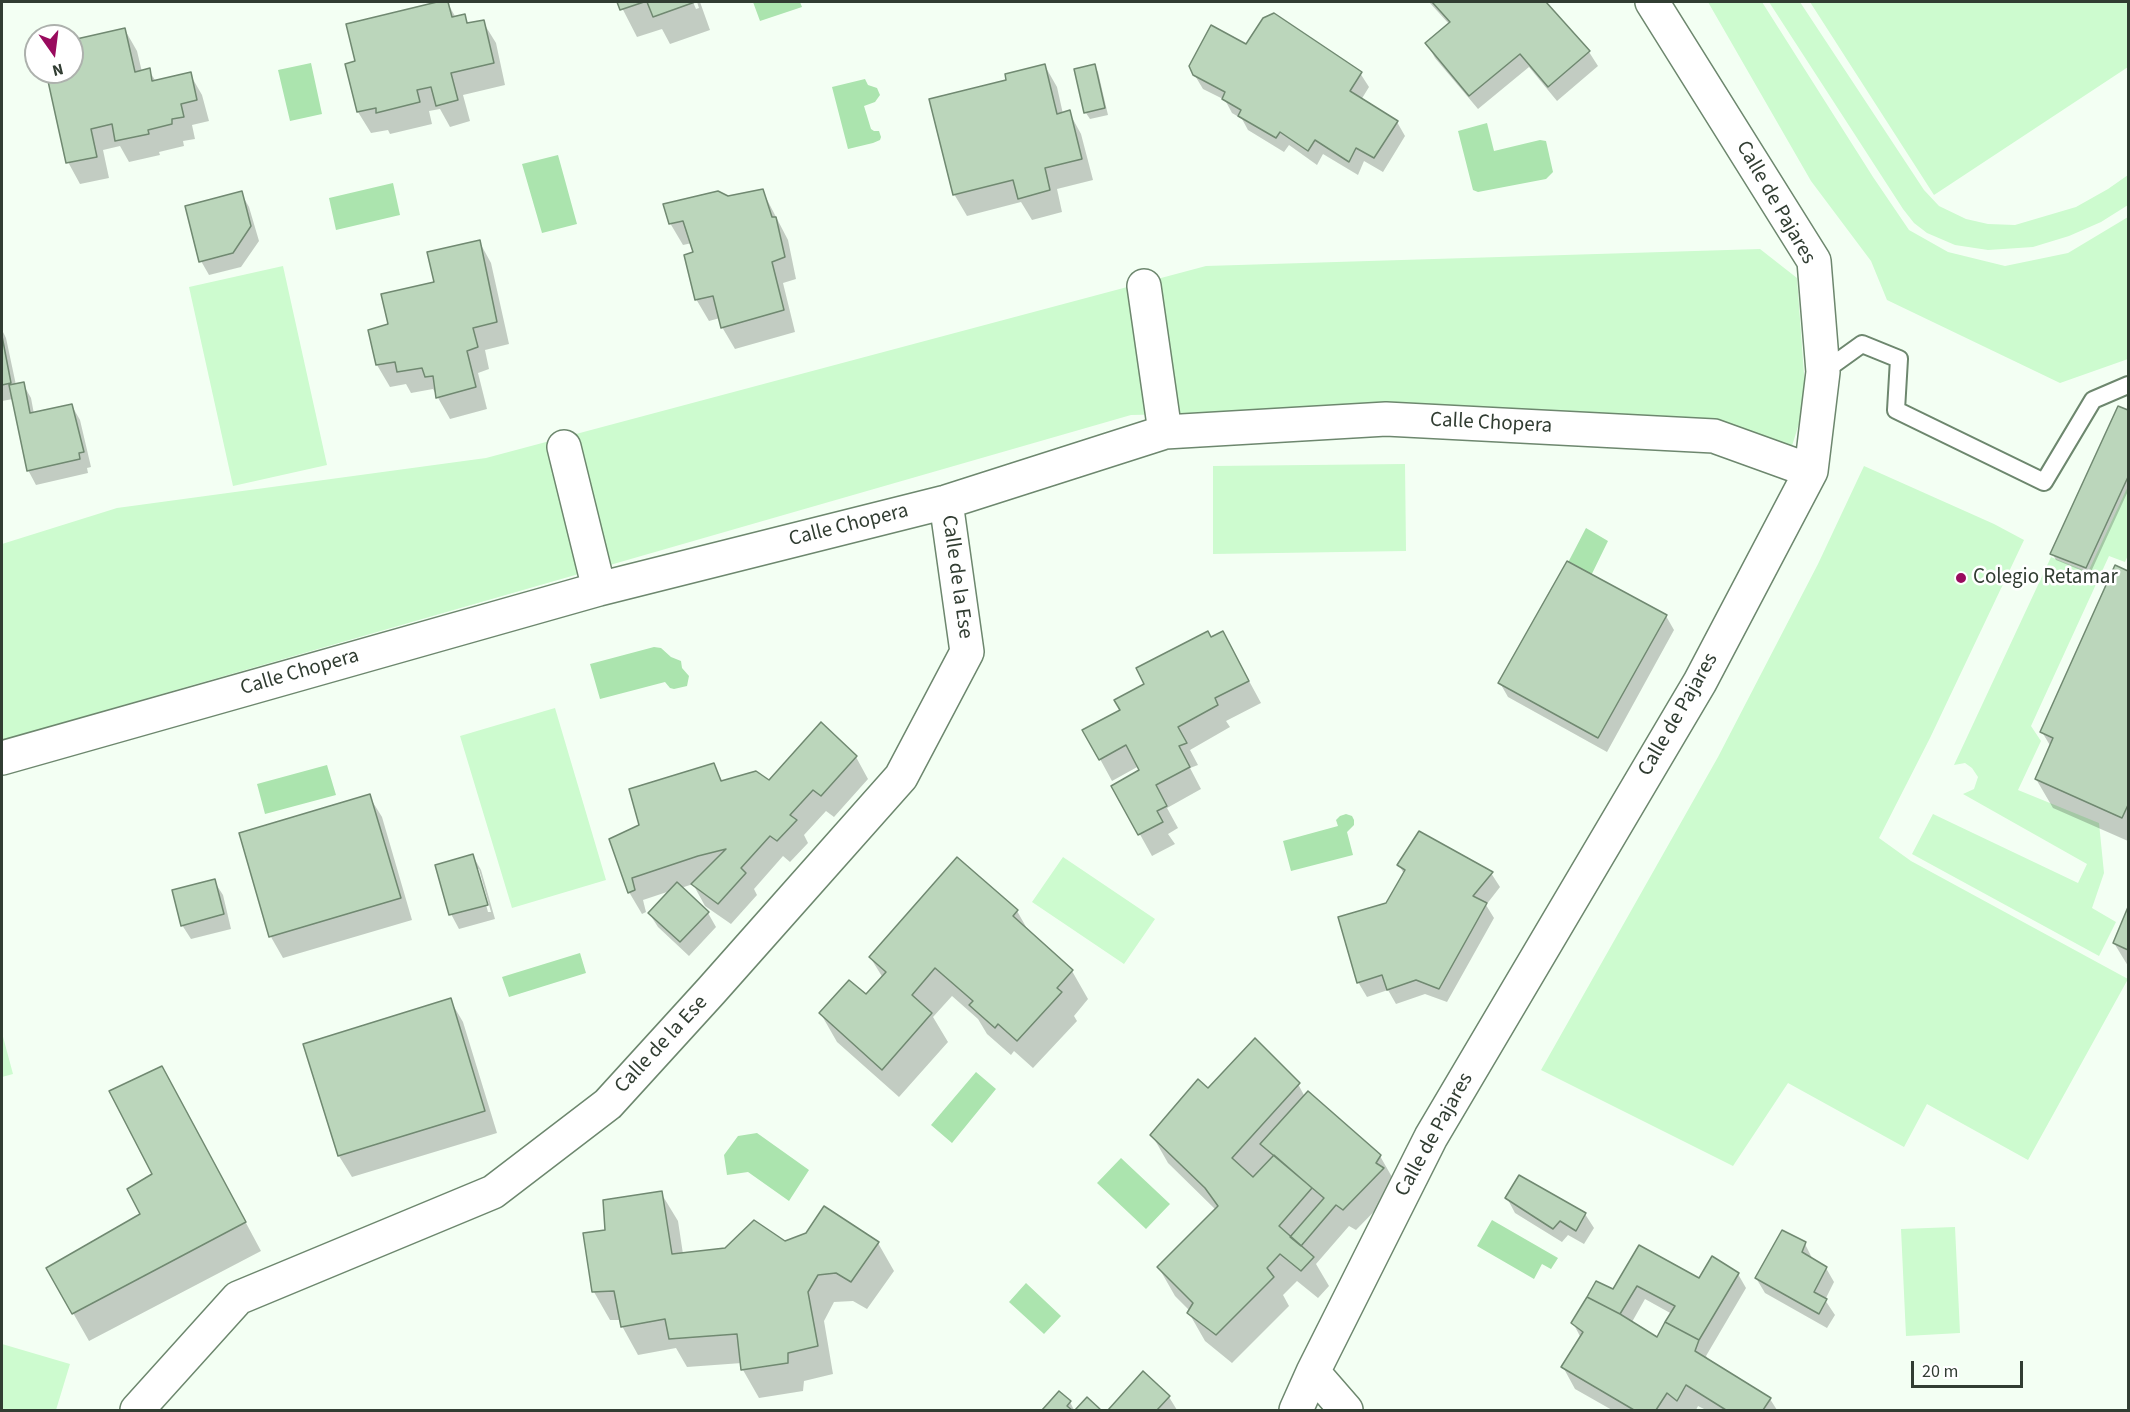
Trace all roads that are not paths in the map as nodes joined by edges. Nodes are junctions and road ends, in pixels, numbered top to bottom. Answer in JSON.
{"nodes":[{"id":1,"x":1652,"y":2,"type":"edge"},
{"id":2,"x":1144,"y":286,"type":"dead end"},
{"id":3,"x":1823,"y":372,"type":"junction"},
{"id":4,"x":2128,"y":385,"type":"edge"},
{"id":5,"x":1165,"y":432,"type":"junction"},
{"id":6,"x":564,"y":447,"type":"dead end"},
{"id":7,"x":1811,"y":471,"type":"junction"},
{"id":8,"x":946,"y":502,"type":"junction"},
{"id":9,"x":599,"y":589,"type":"junction"},
{"id":10,"x":2,"y":758,"type":"edge"},
{"id":11,"x":1313,"y":1372,"type":"junction"},
{"id":12,"x":137,"y":1410,"type":"edge"},
{"id":13,"x":1296,"y":1410,"type":"edge"},
{"id":14,"x":1346,"y":1410,"type":"edge"}],
"edges":[{"from":1,"to":3,"type":"street","name":"Calle de Pajares"},
{"from":2,"to":5,"type":"street"},
{"from":3,"to":4,"type":"lane"},
{"from":3,"to":7,"type":"street","name":"Calle de Pajares"},
{"from":5,"to":7,"type":"street","name":"Calle Chopera"},
{"from":5,"to":8,"type":"street","name":"Calle Chopera"},
{"from":6,"to":9,"type":"street"},
{"from":7,"to":11,"type":"street","name":"Calle de Pajares"},
{"from":8,"to":9,"type":"street","name":"Calle Chopera"},
{"from":8,"to":12,"type":"street","name":"Calle de la Ese"},
{"from":9,"to":10,"type":"street","name":"Calle Chopera"},
{"from":11,"to":13,"type":"street","name":"Calle de Pajares"},
{"from":11,"to":14,"type":"street"}]}
